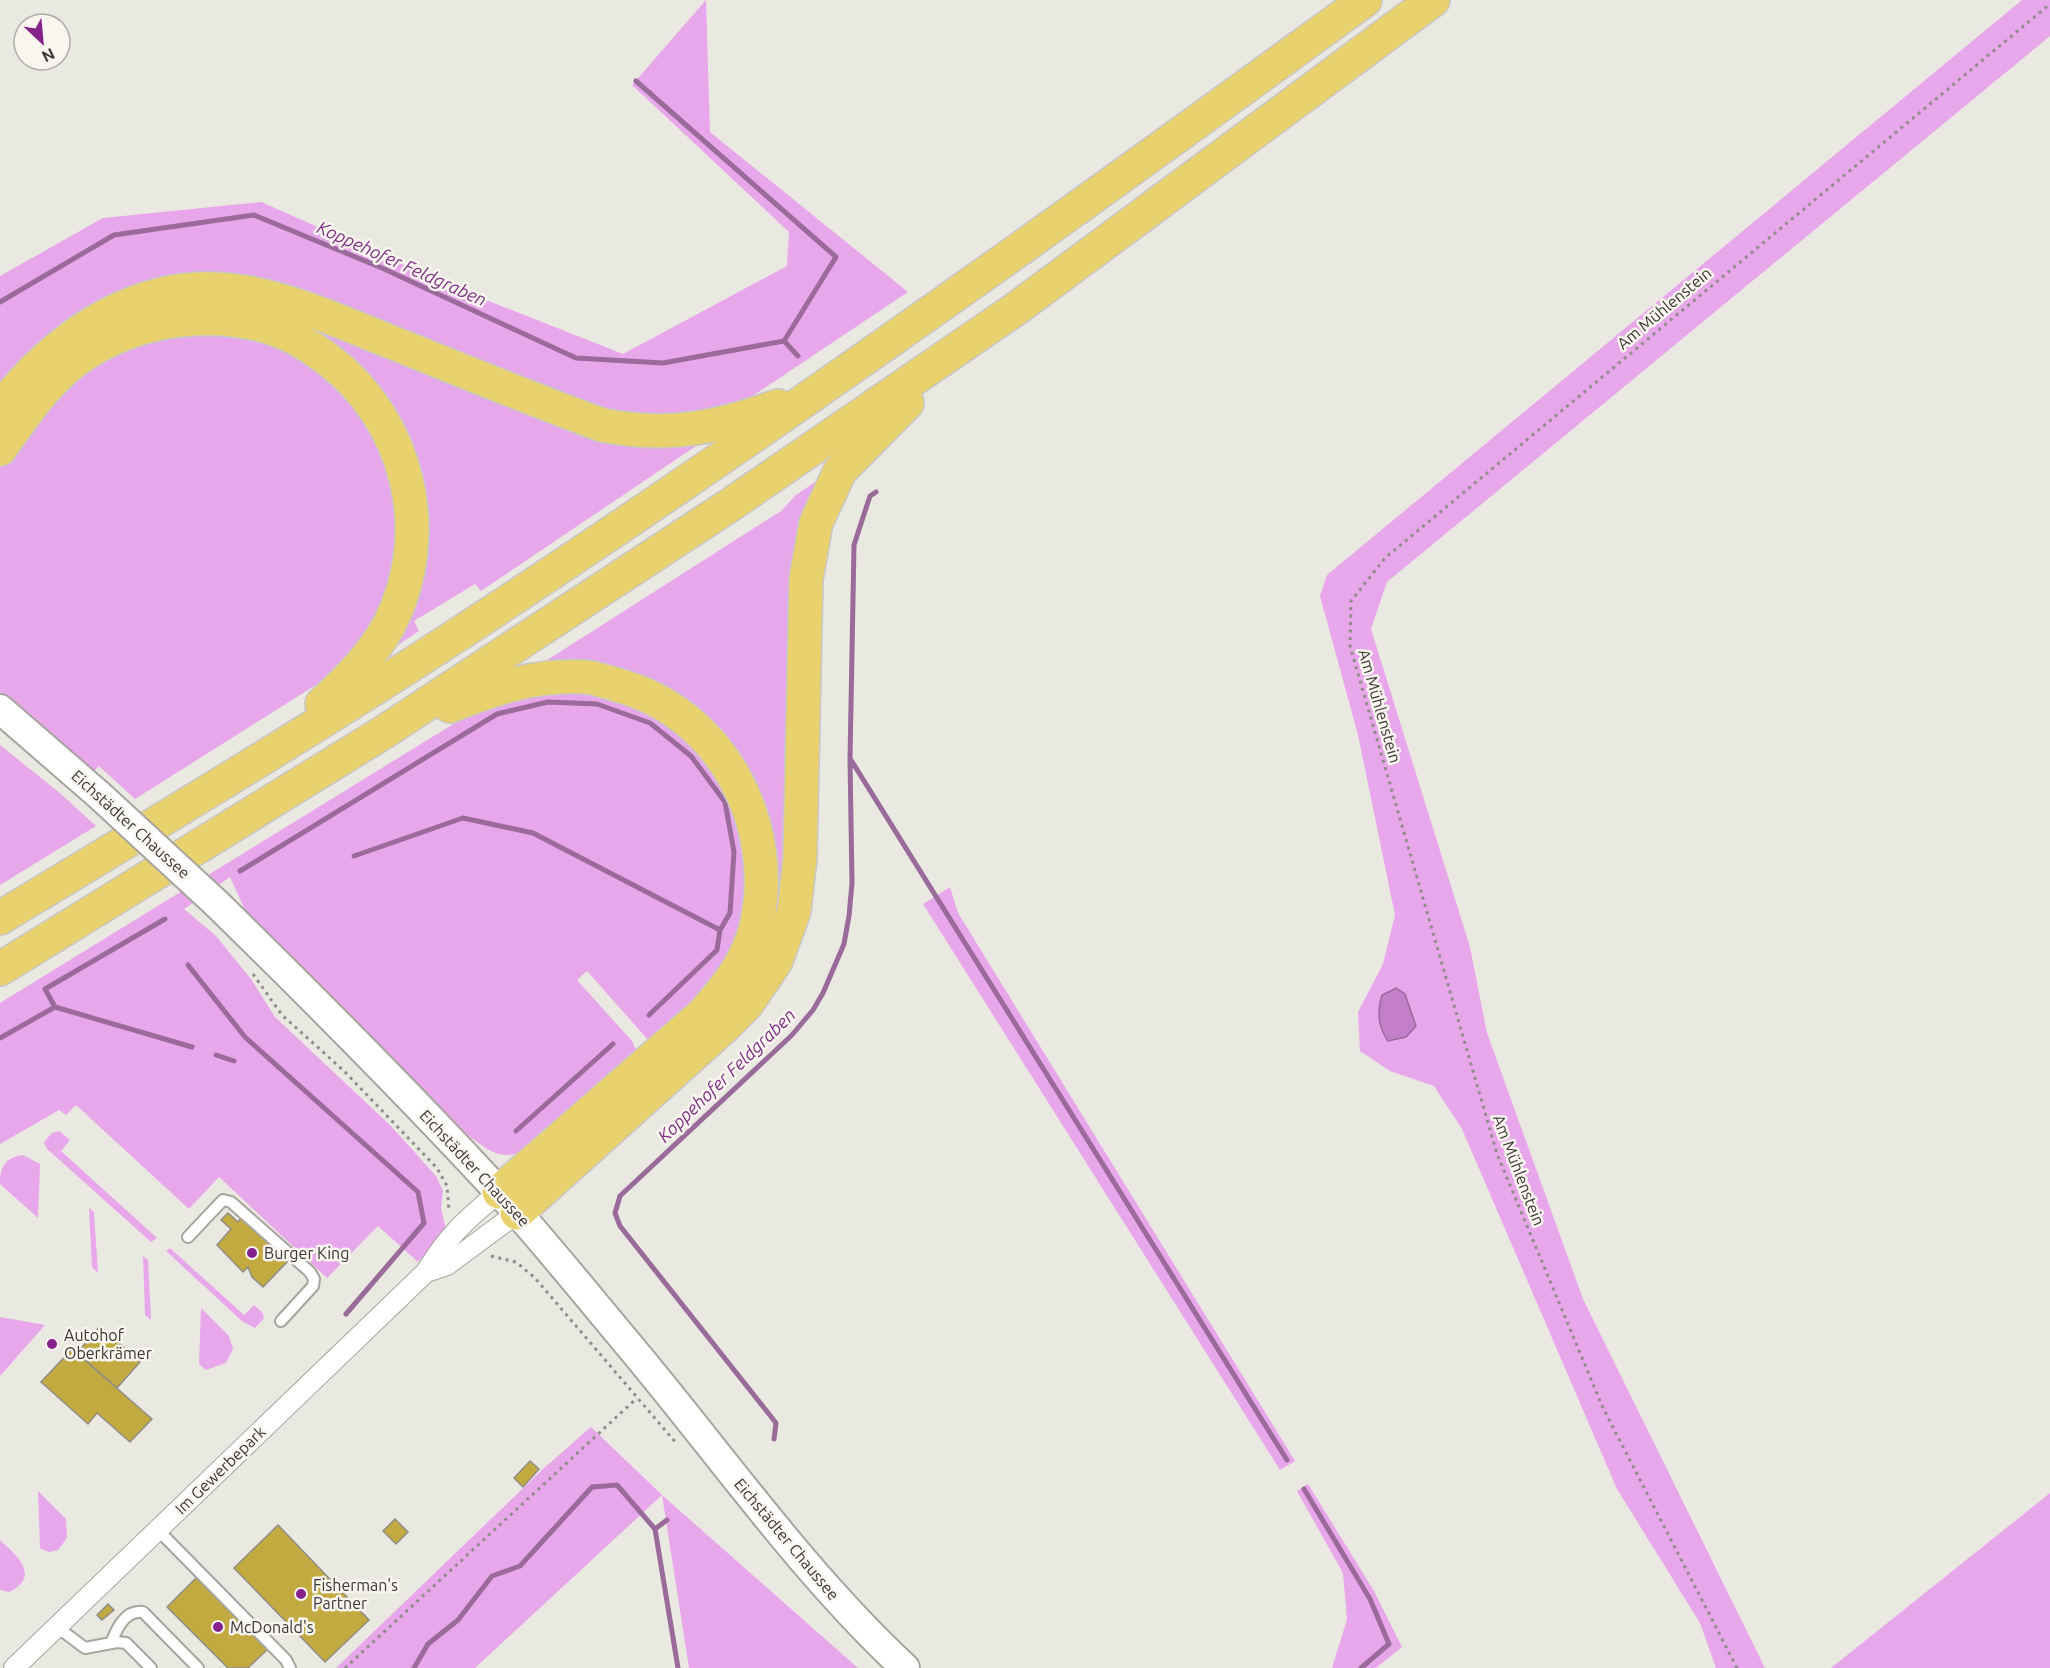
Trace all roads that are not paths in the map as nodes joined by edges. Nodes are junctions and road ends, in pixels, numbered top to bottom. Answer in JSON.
{"nodes":[{"id":1,"x":1365,"y":0,"type":"edge"},
{"id":2,"x":1433,"y":0,"type":"edge"},
{"id":3,"x":1017,"y":308,"type":"junction"},
{"id":4,"x":822,"y":390,"type":"junction"},
{"id":5,"x":0,"y":409,"type":"edge"},
{"id":6,"x":0,"y":449,"type":"edge"},
{"id":7,"x":0,"y":709,"type":"edge"},
{"id":8,"x":384,"y":732,"type":"junction"},
{"id":9,"x":258,"y":762,"type":"junction"},
{"id":10,"x":0,"y":918,"type":"edge"},
{"id":11,"x":0,"y":969,"type":"edge"},
{"id":12,"x":508,"y":1203,"type":"junction"},
{"id":13,"x":188,"y":1237,"type":"dead end"},
{"id":14,"x":426,"y":1272,"type":"junction"},
{"id":15,"x":281,"y":1321,"type":"dead end"},
{"id":16,"x":159,"y":1530,"type":"junction"},
{"id":17,"x":57,"y":1627,"type":"junction"},
{"id":18,"x":111,"y":1643,"type":"junction"},
{"id":19,"x":14,"y":1668,"type":"edge"},
{"id":20,"x":151,"y":1668,"type":"edge"},
{"id":21,"x":198,"y":1668,"type":"edge"},
{"id":22,"x":290,"y":1668,"type":"edge"},
{"id":23,"x":905,"y":1668,"type":"edge"}],
"edges":[{"from":1,"to":4,"type":"highway"},
{"from":2,"to":3,"type":"highway"},
{"from":3,"to":8,"type":"highway"},
{"from":3,"to":12,"type":"highway"},
{"from":4,"to":5,"type":"highway"},
{"from":4,"to":9,"type":"highway"},
{"from":6,"to":9,"type":"highway"},
{"from":7,"to":12,"type":"main road","name":"Eichstädter Chaussee","bridge":true},
{"from":8,"to":11,"type":"highway"},
{"from":8,"to":12,"type":"highway"},
{"from":9,"to":10,"type":"highway"},
{"from":12,"to":14,"type":"street","name":"Im Gewerbepark"},
{"from":12,"to":14,"type":"street","name":"Im Gewerbepark"},
{"from":12,"to":23,"type":"main road","name":"Eichstädter Chaussee"},
{"from":13,"to":15,"type":"lane"},
{"from":14,"to":16,"type":"street","name":"Im Gewerbepark"},
{"from":16,"to":17,"type":"street","name":"Im Gewerbepark"},
{"from":16,"to":22,"type":"lane"},
{"from":17,"to":18,"type":"lane"},
{"from":17,"to":19,"type":"street","name":"Im Gewerbepark"},
{"from":18,"to":20,"type":"lane"},
{"from":18,"to":21,"type":"lane"}]}
